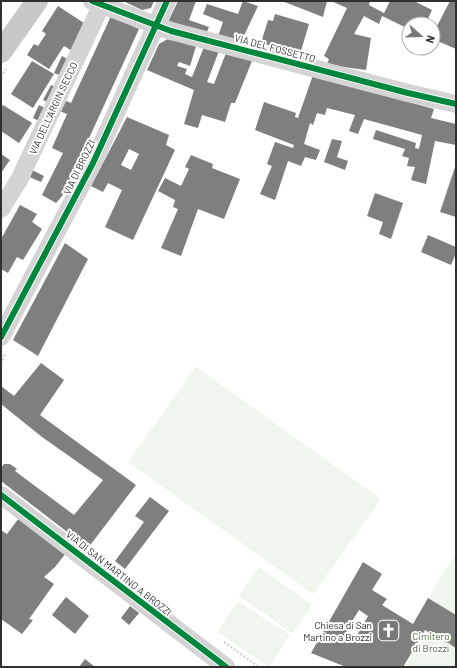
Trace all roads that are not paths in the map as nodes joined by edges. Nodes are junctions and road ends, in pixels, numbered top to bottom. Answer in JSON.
{"nodes":[{"id":1,"x":19,"y":1,"type":"edge"},
{"id":2,"x":36,"y":1,"type":"edge"},
{"id":3,"x":166,"y":1,"type":"edge"},
{"id":4,"x":96,"y":4,"type":"edge"},
{"id":5,"x":155,"y":26,"type":"junction"},
{"id":6,"x":1,"y":29,"type":"edge"},
{"id":7,"x":1,"y":52,"type":"edge"},
{"id":8,"x":456,"y":104,"type":"edge"},
{"id":9,"x":1,"y":209,"type":"edge"},
{"id":10,"x":1,"y":337,"type":"edge"},
{"id":11,"x":1,"y":495,"type":"edge"},
{"id":12,"x":226,"y":667,"type":"edge"}],
"edges":[{"from":1,"to":6,"type":"main road"},
{"from":2,"to":7,"type":"main road"},
{"from":3,"to":5,"type":"street","name":"VIA DI BROZZI"},
{"from":4,"to":5,"type":"street","name":"VIA DEL FOSSETTO"},
{"from":4,"to":9,"type":"street","name":"VIA DELL'ARGIN SECCO"},
{"from":5,"to":8,"type":"street","name":"VIA DEL FOSSETTO"},
{"from":5,"to":10,"type":"street","name":"VIA DI BROZZI"},
{"from":11,"to":12,"type":"street","name":"VIA DI SAN MARTINO A BROZZI"}]}
